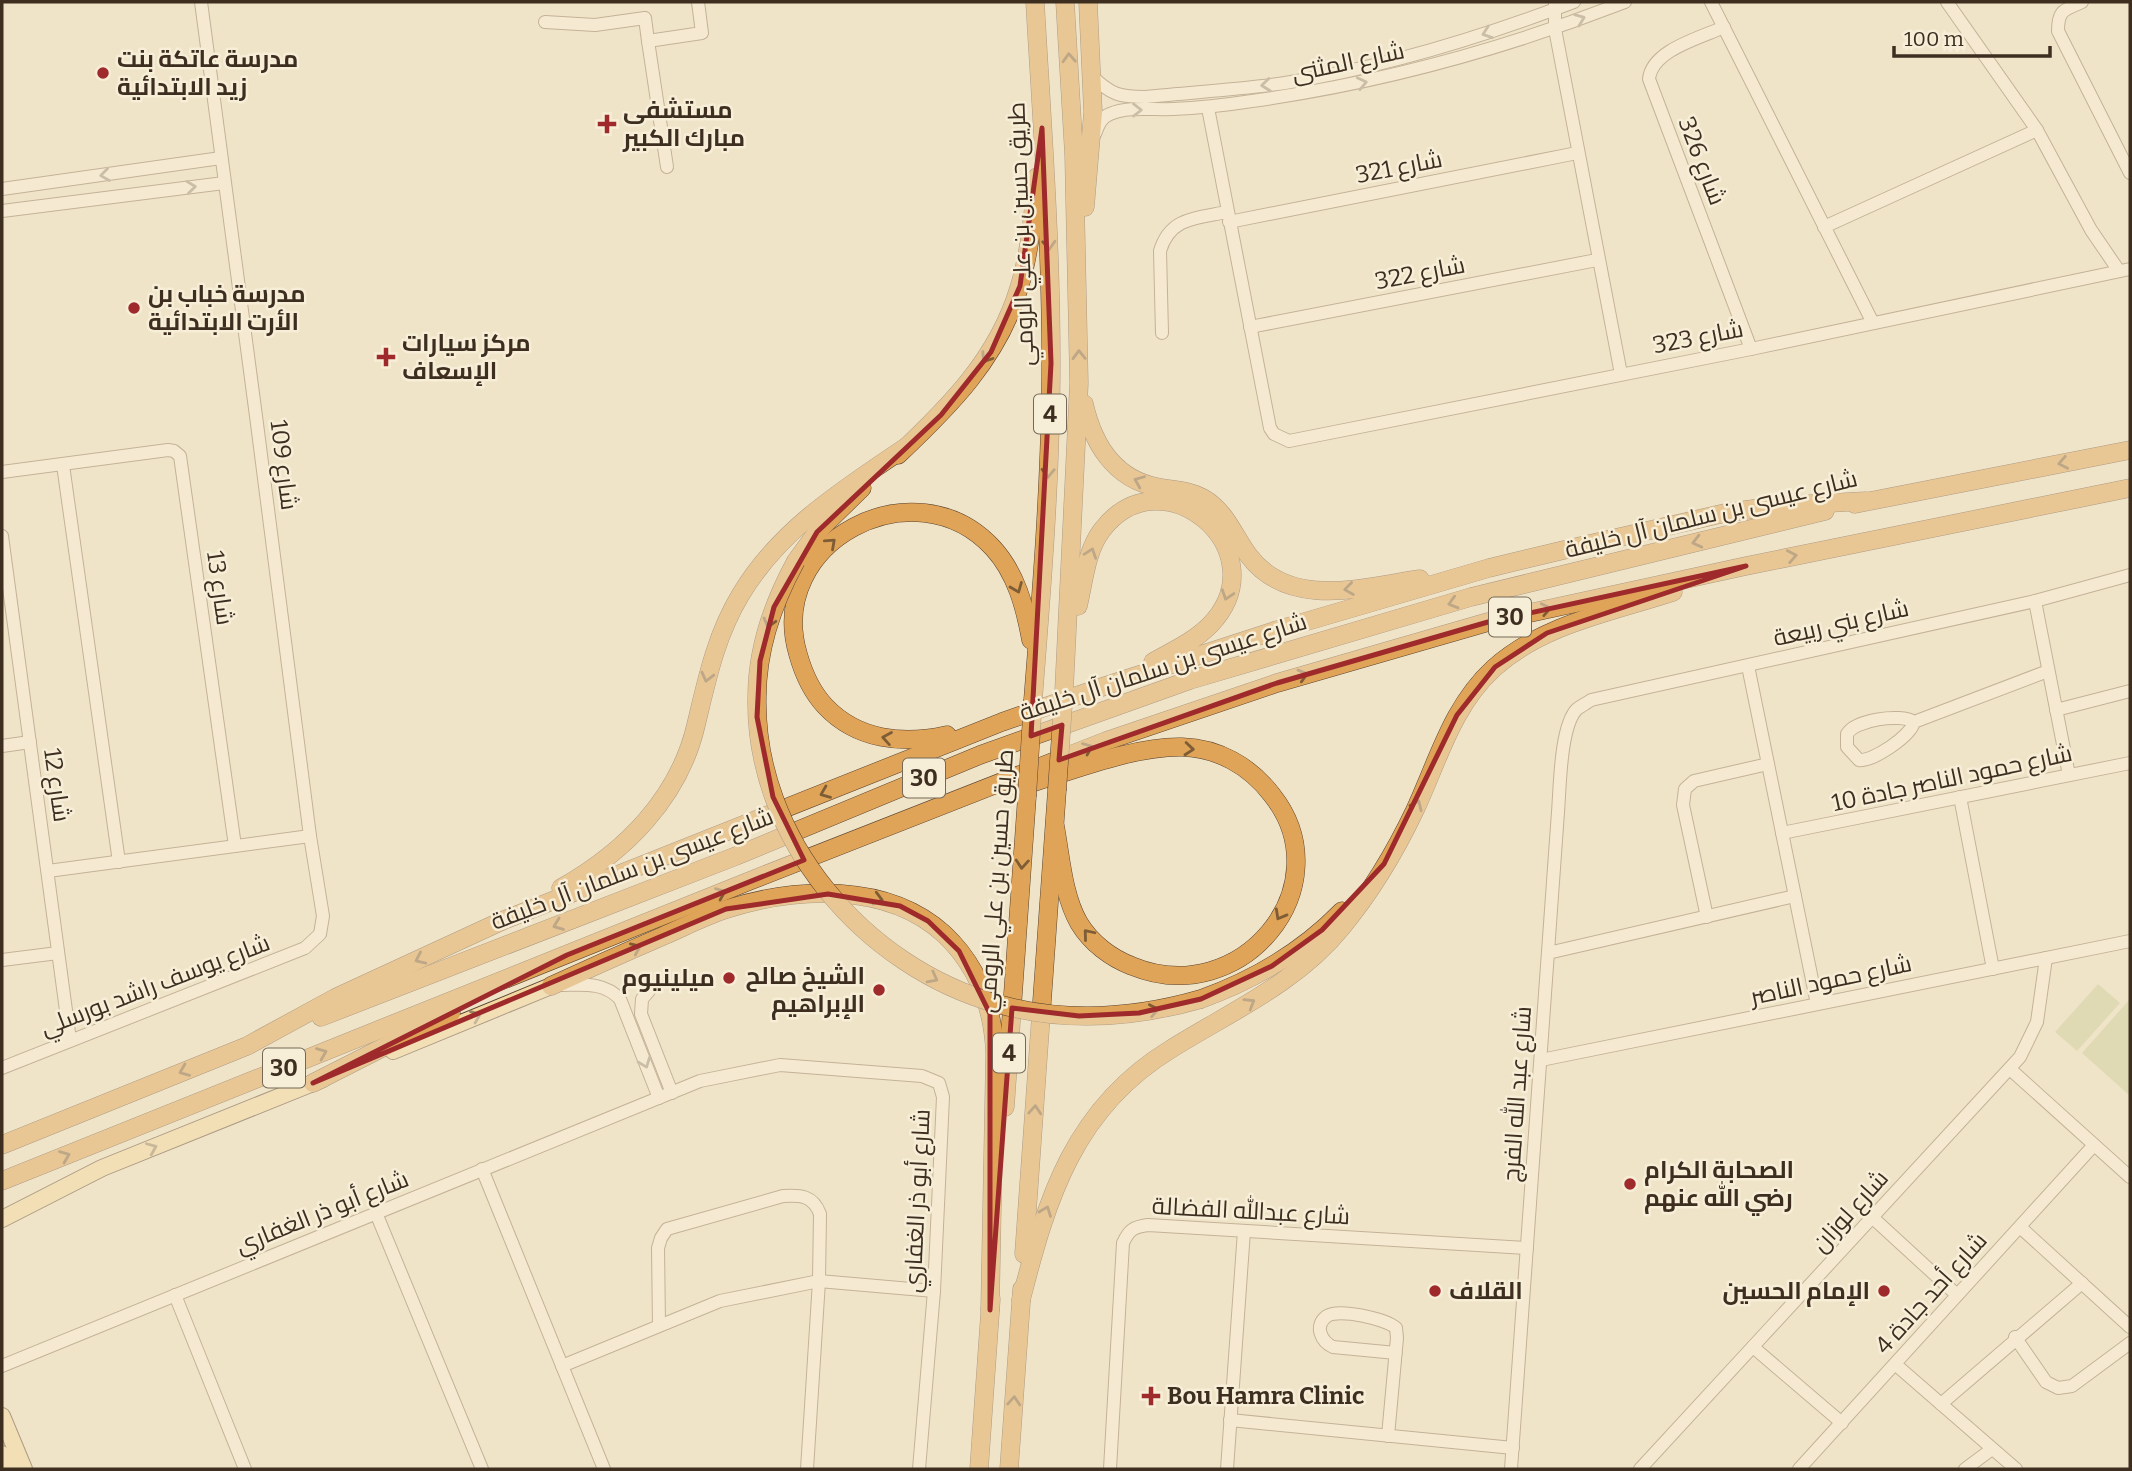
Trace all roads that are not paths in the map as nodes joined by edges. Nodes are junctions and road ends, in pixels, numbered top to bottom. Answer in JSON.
{"nodes":[{"id":1,"x":201,"y":2,"type":"edge"},
{"id":2,"x":698,"y":2,"type":"edge"},
{"id":3,"x":1035,"y":2,"type":"edge"},
{"id":4,"x":1065,"y":2,"type":"edge"},
{"id":5,"x":1088,"y":2,"type":"edge"},
{"id":6,"x":1574,"y":2,"type":"edge"},
{"id":7,"x":1625,"y":2,"type":"edge"},
{"id":8,"x":1711,"y":2,"type":"edge"},
{"id":9,"x":1947,"y":2,"type":"edge"},
{"id":10,"x":2082,"y":2,"type":"edge"},
{"id":11,"x":1555,"y":5,"type":"edge"},
{"id":12,"x":545,"y":22,"type":"dead end"},
{"id":13,"x":1724,"y":27,"type":"junction"},
{"id":14,"x":1555,"y":29,"type":"junction"},
{"id":15,"x":648,"y":41,"type":"junction"},
{"id":16,"x":1092,"y":76,"type":"junction"},
{"id":17,"x":1208,"y":107,"type":"junction"},
{"id":18,"x":1042,"y":128,"type":"junction"},
{"id":19,"x":2037,"y":131,"type":"junction"},
{"id":20,"x":1091,"y":148,"type":"junction"},
{"id":21,"x":1577,"y":153,"type":"junction"},
{"id":22,"x":221,"y":158,"type":"junction"},
{"id":23,"x":667,"y":167,"type":"dead end"},
{"id":24,"x":156,"y":168,"type":"junction"},
{"id":25,"x":2130,"y":172,"type":"edge"},
{"id":26,"x":224,"y":183,"type":"junction"},
{"id":27,"x":2,"y":190,"type":"edge"},
{"id":28,"x":61,"y":203,"type":"junction"},
{"id":29,"x":2,"y":211,"type":"edge"},
{"id":30,"x":1228,"y":217,"type":"junction"},
{"id":31,"x":1824,"y":227,"type":"junction"},
{"id":32,"x":1597,"y":260,"type":"junction"},
{"id":33,"x":2124,"y":270,"type":"edge"},
{"id":34,"x":1077,"y":273,"type":"junction"},
{"id":35,"x":1873,"y":323,"type":"junction"},
{"id":36,"x":1250,"y":327,"type":"junction"},
{"id":37,"x":1162,"y":333,"type":"dead end"},
{"id":38,"x":1751,"y":349,"type":"junction"},
{"id":39,"x":1620,"y":374,"type":"junction"},
{"id":40,"x":1079,"y":383,"type":"junction"},
{"id":41,"x":906,"y":447,"type":"junction"},
{"id":42,"x":2130,"y":450,"type":"edge"},
{"id":43,"x":63,"y":465,"type":"junction"},
{"id":44,"x":2,"y":472,"type":"edge"},
{"id":45,"x":2130,"y":488,"type":"edge"},
{"id":46,"x":1866,"y":501,"type":"junction"},
{"id":47,"x":2,"y":536,"type":"edge"},
{"id":48,"x":1746,"y":566,"type":"junction"},
{"id":49,"x":1489,"y":568,"type":"junction"},
{"id":50,"x":2130,"y":575,"type":"edge"},
{"id":51,"x":2035,"y":601,"type":"junction"},
{"id":52,"x":8,"y":625,"type":"edge"},
{"id":53,"x":1748,"y":666,"type":"junction"},
{"id":54,"x":1065,"y":668,"type":"junction"},
{"id":55,"x":1036,"y":670,"type":"junction"},
{"id":56,"x":2048,"y":671,"type":"junction"},
{"id":57,"x":1102,"y":687,"type":"junction"},
{"id":58,"x":2130,"y":691,"type":"edge"},
{"id":59,"x":2056,"y":709,"type":"junction"},
{"id":60,"x":1002,"y":722,"type":"junction"},
{"id":61,"x":1914,"y":722,"type":"junction"},
{"id":62,"x":1569,"y":723,"type":"joint"},
{"id":63,"x":30,"y":742,"type":"junction"},
{"id":64,"x":2,"y":746,"type":"edge"},
{"id":65,"x":2130,"y":763,"type":"edge"},
{"id":66,"x":1768,"y":764,"type":"junction"},
{"id":67,"x":2069,"y":775,"type":"junction"},
{"id":68,"x":1960,"y":797,"type":"junction"},
{"id":69,"x":910,"y":819,"type":"junction"},
{"id":70,"x":1055,"y":826,"type":"junction"},
{"id":71,"x":1782,"y":833,"type":"junction"},
{"id":72,"x":310,"y":836,"type":"junction"},
{"id":73,"x":235,"y":846,"type":"junction"},
{"id":74,"x":119,"y":862,"type":"junction"},
{"id":75,"x":1384,"y":864,"type":"junction"},
{"id":76,"x":48,"y":871,"type":"junction"},
{"id":77,"x":1795,"y":896,"type":"junction"},
{"id":78,"x":1707,"y":916,"type":"junction"},
{"id":79,"x":504,"y":920,"type":"junction"},
{"id":80,"x":320,"y":934,"type":"joint"},
{"id":81,"x":2130,"y":941,"type":"edge"},
{"id":82,"x":58,"y":953,"type":"junction"},
{"id":83,"x":1548,"y":953,"type":"junction"},
{"id":84,"x":567,"y":955,"type":"junction"},
{"id":85,"x":2046,"y":958,"type":"junction"},
{"id":86,"x":2,"y":960,"type":"edge"},
{"id":87,"x":1993,"y":968,"type":"junction"},
{"id":88,"x":551,"y":986,"type":"junction"},
{"id":89,"x":1817,"y":1004,"type":"junction"},
{"id":90,"x":629,"y":1019,"type":"junction"},
{"id":91,"x":70,"y":1040,"type":"junction"},
{"id":92,"x":247,"y":1046,"type":"junction"},
{"id":93,"x":1541,"y":1060,"type":"junction"},
{"id":94,"x":2,"y":1068,"type":"edge"},
{"id":95,"x":2010,"y":1069,"type":"junction"},
{"id":96,"x":313,"y":1083,"type":"junction"},
{"id":97,"x":672,"y":1093,"type":"junction"},
{"id":98,"x":659,"y":1098,"type":"junction"},
{"id":99,"x":2,"y":1144,"type":"edge"},
{"id":100,"x":2094,"y":1145,"type":"junction"},
{"id":101,"x":482,"y":1169,"type":"junction"},
{"id":102,"x":2130,"y":1177,"type":"edge"},
{"id":103,"x":2,"y":1181,"type":"edge"},
{"id":104,"x":376,"y":1213,"type":"junction"},
{"id":105,"x":1873,"y":1218,"type":"junction"},
{"id":106,"x":2,"y":1219,"type":"edge"},
{"id":107,"x":2020,"y":1227,"type":"junction"},
{"id":108,"x":1244,"y":1231,"type":"junction"},
{"id":109,"x":1527,"y":1248,"type":"junction"},
{"id":110,"x":819,"y":1281,"type":"junction"},
{"id":111,"x":2081,"y":1283,"type":"junction"},
{"id":112,"x":934,"y":1291,"type":"junction"},
{"id":113,"x":175,"y":1295,"type":"junction"},
{"id":114,"x":1957,"y":1295,"type":"junction"},
{"id":115,"x":1021,"y":1300,"type":"junction"},
{"id":116,"x":990,"y":1310,"type":"junction"},
{"id":117,"x":659,"y":1325,"type":"junction"},
{"id":118,"x":2130,"y":1327,"type":"edge"},
{"id":119,"x":2015,"y":1338,"type":"junction"},
{"id":120,"x":2130,"y":1343,"type":"edge"},
{"id":121,"x":1754,"y":1348,"type":"junction"},
{"id":122,"x":1396,"y":1353,"type":"junction"},
{"id":123,"x":1895,"y":1364,"type":"junction"},
{"id":124,"x":2,"y":1366,"type":"edge"},
{"id":125,"x":562,"y":1366,"type":"junction"},
{"id":126,"x":1941,"y":1404,"type":"junction"},
{"id":127,"x":2,"y":1416,"type":"edge"},
{"id":128,"x":1230,"y":1420,"type":"junction"},
{"id":129,"x":1842,"y":1423,"type":"junction"},
{"id":130,"x":1388,"y":1436,"type":"junction"},
{"id":131,"x":1513,"y":1448,"type":"junction"},
{"id":132,"x":1992,"y":1449,"type":"junction"},
{"id":133,"x":2,"y":1454,"type":"edge"},
{"id":134,"x":8,"y":1469,"type":"edge"},
{"id":135,"x":24,"y":1469,"type":"edge"},
{"id":136,"x":245,"y":1469,"type":"edge"},
{"id":137,"x":482,"y":1469,"type":"edge"},
{"id":138,"x":604,"y":1469,"type":"edge"},
{"id":139,"x":807,"y":1469,"type":"edge"},
{"id":140,"x":919,"y":1469,"type":"edge"},
{"id":141,"x":979,"y":1469,"type":"edge"},
{"id":142,"x":1009,"y":1469,"type":"edge"},
{"id":143,"x":1110,"y":1469,"type":"edge"},
{"id":144,"x":1227,"y":1469,"type":"edge"},
{"id":145,"x":1511,"y":1469,"type":"edge"},
{"id":146,"x":1640,"y":1469,"type":"edge"},
{"id":147,"x":1799,"y":1469,"type":"edge"},
{"id":148,"x":1965,"y":1469,"type":"edge"},
{"id":149,"x":2015,"y":1469,"type":"edge"}],
"edges":[{"from":1,"to":22,"type":"street","name":"شارع 109"},
{"from":2,"to":15,"type":"street"},
{"from":3,"to":18,"type":"highway","name":"طريق حسين بن علي الرومي","number":"4"},
{"from":34,"to":4,"type":"highway","number":"4","one_way":true},
{"from":5,"to":16,"type":"highway"},
{"from":6,"to":11,"type":"street","name":"شارع المثنى"},
{"from":14,"to":7,"type":"street","name":"شارع المثنى","one_way":true},
{"from":8,"to":13,"type":"street"},
{"from":9,"to":19,"type":"street"},
{"from":10,"to":25,"type":"street"},
{"from":11,"to":14,"type":"street"},
{"from":11,"to":16,"type":"street","name":"شارع المثنى","one_way":true},
{"from":12,"to":15,"type":"street"},
{"from":13,"to":31,"type":"street"},
{"from":13,"to":38,"type":"street","name":"شارع 326"},
{"from":17,"to":14,"type":"street","name":"شارع المثنى","one_way":true},
{"from":14,"to":21,"type":"street"},
{"from":15,"to":23,"type":"street"},
{"from":16,"to":20,"type":"highway"},
{"from":20,"to":17,"type":"street","name":"شارع المثنى","one_way":true},
{"from":17,"to":30,"type":"street"},
{"from":18,"to":41,"type":"highway","one_way":true},
{"from":18,"to":55,"type":"highway","name":"طريق حسين بن علي الرومي","number":"4","one_way":true},
{"from":19,"to":31,"type":"street"},
{"from":19,"to":33,"type":"street"},
{"from":20,"to":34,"type":"highway"},
{"from":21,"to":30,"type":"street","name":"شارع 321"},
{"from":21,"to":32,"type":"street"},
{"from":22,"to":24,"type":"street"},
{"from":22,"to":26,"type":"street","name":"شارع 109"},
{"from":24,"to":27,"type":"street","one_way":true},
{"from":24,"to":28,"type":"street"},
{"from":28,"to":26,"type":"street","one_way":true},
{"from":26,"to":72,"type":"street","name":"شارع 109"},
{"from":28,"to":29,"type":"street"},
{"from":30,"to":36,"type":"street"},
{"from":30,"to":37,"type":"street","name":"شارع 321"},
{"from":31,"to":35,"type":"street"},
{"from":32,"to":36,"type":"street","name":"شارع 322"},
{"from":32,"to":39,"type":"street"},
{"from":33,"to":35,"type":"street","name":"شارع 323"},
{"from":40,"to":34,"type":"highway","number":"4","one_way":true},
{"from":35,"to":38,"type":"street","name":"شارع 323"},
{"from":36,"to":39,"type":"street","name":"شارع 323"},
{"from":38,"to":39,"type":"street","name":"شارع 323"},
{"from":49,"to":40,"type":"highway","one_way":true},
{"from":40,"to":54,"type":"highway","number":"4"},
{"from":41,"to":75,"type":"highway","one_way":true,"bridge":true},
{"from":41,"to":79,"type":"highway","one_way":true},
{"from":42,"to":46,"type":"highway","name":"شارع عيسى بن سلمان آل خليفة","number":"30","one_way":true},
{"from":43,"to":44,"type":"street","name":"شارع 13"},
{"from":43,"to":73,"type":"street","name":"شارع 13"},
{"from":43,"to":74,"type":"street"},
{"from":48,"to":45,"type":"highway","name":"شارع عيسى بن سلمان آل خليفة","number":"30","one_way":true},
{"from":46,"to":49,"type":"highway"},
{"from":46,"to":92,"type":"highway","name":"شارع عيسى بن سلمان آل خليفة","number":"30","one_way":true},
{"from":47,"to":52,"type":"street","name":"شارع 12"},
{"from":69,"to":48,"type":"highway","name":"شارع عيسى بن سلمان آل خليفة","number":"30","one_way":true},
{"from":75,"to":48,"type":"highway","one_way":true},
{"from":49,"to":57,"type":"highway"},
{"from":50,"to":51,"type":"street","name":"شارع بني ربيعة"},
{"from":51,"to":53,"type":"street","name":"شارع بني ربيعة"},
{"from":51,"to":56,"type":"street"},
{"from":52,"to":63,"type":"street","name":"شارع 12"},
{"from":53,"to":62,"type":"street","name":"شارع بني ربيعة"},
{"from":53,"to":66,"type":"street"},
{"from":54,"to":57,"type":"highway","one_way":true},
{"from":54,"to":70,"type":"highway","number":"4","bridge":true},
{"from":60,"to":55,"type":"highway","one_way":true},
{"from":55,"to":116,"type":"highway","name":"طريق حسين بن علي الرومي","number":"4","one_way":true,"bridge":true},
{"from":56,"to":59,"type":"street"},
{"from":56,"to":61,"type":"street"},
{"from":57,"to":60,"type":"highway"},
{"from":58,"to":59,"type":"street"},
{"from":59,"to":67,"type":"street"},
{"from":60,"to":79,"type":"highway","one_way":true},
{"from":61,"to":61,"type":"street"},
{"from":62,"to":83,"type":"street","name":"شارع عبد الله الفرج"},
{"from":63,"to":64,"type":"street"},
{"from":63,"to":76,"type":"street","name":"شارع 12"},
{"from":65,"to":67,"type":"street","name":"شارع حمود الناصر جادة 10"},
{"from":66,"to":71,"type":"street"},
{"from":66,"to":78,"type":"street"},
{"from":67,"to":68,"type":"street","name":"شارع حمود الناصر جادة 10"},
{"from":68,"to":71,"type":"street","name":"شارع حمود الناصر جادة 10"},
{"from":68,"to":87,"type":"street"},
{"from":69,"to":70,"type":"highway","one_way":true},
{"from":84,"to":69,"type":"highway","name":"شارع عيسى بن سلمان آل خليفة","number":"30","one_way":true},
{"from":115,"to":70,"type":"highway","number":"4","one_way":true},
{"from":71,"to":77,"type":"street"},
{"from":72,"to":73,"type":"street"},
{"from":72,"to":80,"type":"street","name":"شارع 109"},
{"from":73,"to":74,"type":"street"},
{"from":74,"to":76,"type":"street"},
{"from":115,"to":75,"type":"highway","one_way":true},
{"from":76,"to":82,"type":"street","name":"شارع 12"},
{"from":77,"to":78,"type":"street"},
{"from":77,"to":89,"type":"street"},
{"from":78,"to":83,"type":"street"},
{"from":79,"to":92,"type":"highway","one_way":true},
{"from":80,"to":91,"type":"street","name":"شارع يوسف راشد بورسلي"},
{"from":81,"to":85,"type":"street","name":"شارع حمود الناصر"},
{"from":82,"to":86,"type":"street"},
{"from":82,"to":91,"type":"street","name":"شارع 12"},
{"from":83,"to":93,"type":"street","name":"شارع عبد الله الفرج"},
{"from":84,"to":96,"type":"highway"},
{"from":103,"to":84,"type":"highway","number":"30","one_way":true},
{"from":85,"to":87,"type":"street","name":"شارع حمود الناصر"},
{"from":85,"to":95,"type":"street","name":"شارع لوزان"},
{"from":87,"to":89,"type":"street","name":"شارع حمود الناصر"},
{"from":88,"to":90,"type":"street"},
{"from":96,"to":88,"type":"main road","one_way":true},
{"from":88,"to":116,"type":"highway","one_way":true},
{"from":89,"to":93,"type":"street","name":"شارع حمود الناصر"},
{"from":90,"to":97,"type":"street"},
{"from":90,"to":98,"type":"street","one_way":true},
{"from":91,"to":94,"type":"street","name":"شارع يوسف راشد بورسلي"},
{"from":92,"to":99,"type":"highway","number":"30","one_way":true},
{"from":93,"to":109,"type":"street","name":"شارع عبد الله الفرج"},
{"from":95,"to":100,"type":"street"},
{"from":95,"to":105,"type":"street","name":"شارع لوزان"},
{"from":106,"to":96,"type":"main road","one_way":true},
{"from":97,"to":98,"type":"street","name":"شارع أبو ذر الغفاري"},
{"from":97,"to":112,"type":"street","name":"شارع أبو ذر الغفاري"},
{"from":98,"to":101,"type":"street","name":"شارع أبو ذر الغفاري"},
{"from":100,"to":102,"type":"street"},
{"from":100,"to":107,"type":"street","name":"شارع أحد جادة 4"},
{"from":101,"to":104,"type":"street","name":"شارع أبو ذر الغفاري"},
{"from":101,"to":125,"type":"street"},
{"from":104,"to":113,"type":"street","name":"شارع أبو ذر الغفاري"},
{"from":104,"to":137,"type":"street"},
{"from":105,"to":114,"type":"street"},
{"from":105,"to":121,"type":"street","name":"شارع لوزان"},
{"from":107,"to":111,"type":"street"},
{"from":107,"to":114,"type":"street","name":"شارع أحد جادة 4"},
{"from":108,"to":109,"type":"street","name":"شارع عبدالله الفضالة"},
{"from":108,"to":128,"type":"street"},
{"from":108,"to":143,"type":"street","name":"شارع عبدالله الفضالة"},
{"from":109,"to":131,"type":"street","name":"شارع عبد الله الفرج"},
{"from":110,"to":112,"type":"street"},
{"from":110,"to":117,"type":"street"},
{"from":110,"to":117,"type":"street"},
{"from":110,"to":139,"type":"street"},
{"from":111,"to":118,"type":"street"},
{"from":111,"to":119,"type":"street"},
{"from":112,"to":140,"type":"street","name":"شارع أبو ذر الغفاري"},
{"from":113,"to":124,"type":"street","name":"شارع أبو ذر الغفاري"},
{"from":113,"to":136,"type":"street"},
{"from":114,"to":123,"type":"street","name":"شارع أحد جادة 4"},
{"from":142,"to":115,"type":"highway","number":"4","one_way":true},
{"from":116,"to":141,"type":"highway","name":"طريق حسين بن علي الرومي","number":"4"},
{"from":117,"to":125,"type":"street"},
{"from":119,"to":120,"type":"street"},
{"from":119,"to":126,"type":"street"},
{"from":121,"to":129,"type":"street"},
{"from":121,"to":146,"type":"street","name":"شارع لوزان"},
{"from":122,"to":122,"type":"street"},
{"from":122,"to":130,"type":"street"},
{"from":123,"to":126,"type":"street"},
{"from":123,"to":129,"type":"street","name":"شارع أحد جادة 4"},
{"from":125,"to":138,"type":"street"},
{"from":126,"to":132,"type":"street"},
{"from":127,"to":135,"type":"main road"},
{"from":128,"to":130,"type":"street"},
{"from":128,"to":144,"type":"street"},
{"from":129,"to":147,"type":"street","name":"شارع أحد جادة 4"},
{"from":130,"to":131,"type":"street"},
{"from":131,"to":145,"type":"street","name":"شارع عبد الله الفرج"},
{"from":132,"to":148,"type":"street"},
{"from":132,"to":149,"type":"street"},
{"from":133,"to":134,"type":"main road"}]}
